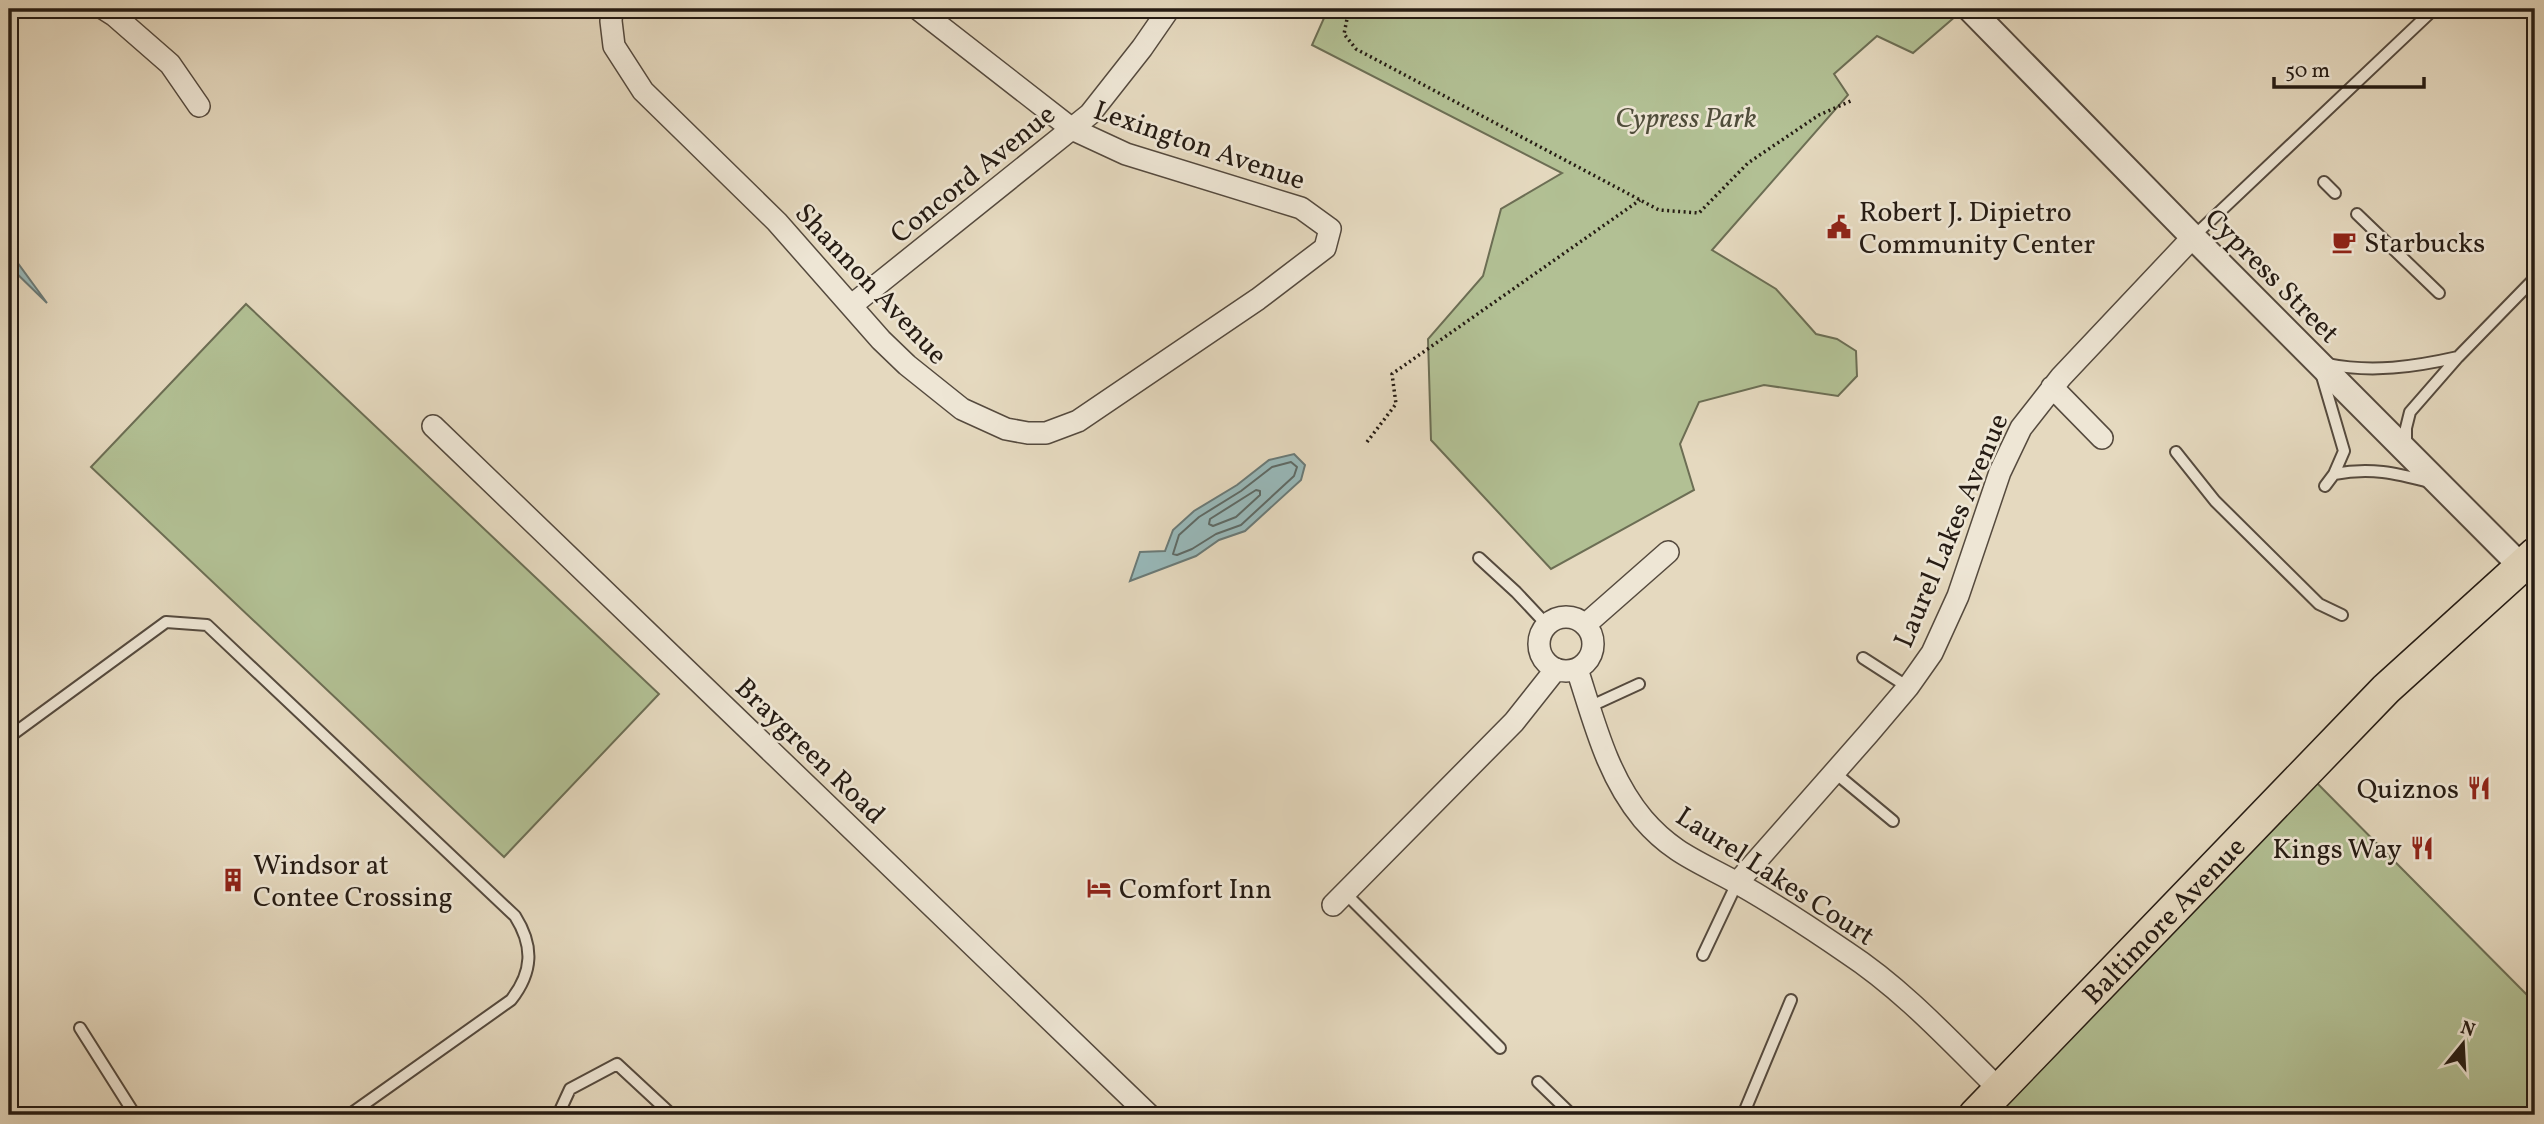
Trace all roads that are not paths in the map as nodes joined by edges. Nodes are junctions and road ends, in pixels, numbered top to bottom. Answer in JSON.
{"nodes":[{"id":1,"x":104,"y":9,"type":"edge"},
{"id":2,"x":612,"y":9,"type":"edge"},
{"id":3,"x":918,"y":9,"type":"edge"},
{"id":4,"x":1169,"y":9,"type":"edge"},
{"id":5,"x":1970,"y":9,"type":"edge"},
{"id":6,"x":2434,"y":9,"type":"edge"},
{"id":7,"x":199,"y":106,"type":"dead end"},
{"id":8,"x":1072,"y":129,"type":"junction"},
{"id":9,"x":2324,"y":182,"type":"dead end"},
{"id":10,"x":2335,"y":192,"type":"dead end"},
{"id":11,"x":2357,"y":214,"type":"dead end"},
{"id":12,"x":1330,"y":229,"type":"joint"},
{"id":13,"x":2193,"y":237,"type":"junction"},
{"id":14,"x":2535,"y":278,"type":"edge"},
{"id":15,"x":2439,"y":293,"type":"dead end"},
{"id":16,"x":852,"y":305,"type":"junction"},
{"id":17,"x":2458,"y":357,"type":"junction"},
{"id":18,"x":2318,"y":362,"type":"junction"},
{"id":19,"x":2052,"y":387,"type":"junction"},
{"id":20,"x":433,"y":426,"type":"dead end"},
{"id":21,"x":2102,"y":438,"type":"dead end"},
{"id":22,"x":2407,"y":449,"type":"junction"},
{"id":23,"x":2176,"y":452,"type":"dead end"},
{"id":24,"x":2334,"y":474,"type":"junction"},
{"id":25,"x":2440,"y":484,"type":"junction"},
{"id":26,"x":2325,"y":486,"type":"dead end"},
{"id":27,"x":1668,"y":552,"type":"dead end"},
{"id":28,"x":1479,"y":558,"type":"dead end"},
{"id":29,"x":2531,"y":567,"type":"edge"},
{"id":30,"x":2342,"y":615,"type":"dead end"},
{"id":31,"x":1547,"y":625,"type":"junction"},
{"id":32,"x":1585,"y":625,"type":"junction"},
{"id":33,"x":1863,"y":658,"type":"dead end"},
{"id":34,"x":1567,"y":669,"type":"junction"},
{"id":35,"x":1639,"y":684,"type":"dead end"},
{"id":36,"x":1908,"y":687,"type":"junction"},
{"id":37,"x":1589,"y":707,"type":"junction"},
{"id":38,"x":9,"y":737,"type":"edge"},
{"id":39,"x":1834,"y":772,"type":"junction"},
{"id":40,"x":1893,"y":821,"type":"dead end"},
{"id":41,"x":1737,"y":883,"type":"junction"},
{"id":42,"x":1339,"y":899,"type":"joint"},
{"id":43,"x":1703,"y":955,"type":"dead end"},
{"id":44,"x":1791,"y":1000,"type":"dead end"},
{"id":45,"x":80,"y":1028,"type":"dead end"},
{"id":46,"x":1500,"y":1048,"type":"dead end"},
{"id":47,"x":1538,"y":1082,"type":"dead end"},
{"id":48,"x":2000,"y":1090,"type":"junction"},
{"id":49,"x":135,"y":1115,"type":"edge"},
{"id":50,"x":349,"y":1115,"type":"edge"},
{"id":51,"x":558,"y":1115,"type":"edge"},
{"id":52,"x":672,"y":1115,"type":"edge"},
{"id":53,"x":1149,"y":1115,"type":"edge"},
{"id":54,"x":1572,"y":1115,"type":"edge"},
{"id":55,"x":1743,"y":1115,"type":"edge"},
{"id":56,"x":1975,"y":1115,"type":"edge"}],
"edges":[{"from":1,"to":7,"type":"street"},
{"from":2,"to":16,"type":"street","name":"Shannon Avenue"},
{"from":3,"to":8,"type":"street","name":"Lexington Avenue"},
{"from":4,"to":8,"type":"street","name":"Concord Avenue"},
{"from":5,"to":13,"type":"street","name":"Cypress Street"},
{"from":6,"to":13,"type":"lane"},
{"from":8,"to":12,"type":"street","name":"Lexington Avenue"},
{"from":8,"to":16,"type":"street","name":"Concord Avenue"},
{"from":9,"to":10,"type":"lane"},
{"from":11,"to":15,"type":"lane"},
{"from":12,"to":16,"type":"street","name":"Shannon Avenue"},
{"from":13,"to":18,"type":"street","name":"Cypress Street"},
{"from":13,"to":19,"type":"street","name":"Laurel Lakes Avenue"},
{"from":14,"to":17,"type":"lane"},
{"from":17,"to":18,"type":"lane"},
{"from":17,"to":22,"type":"lane"},
{"from":18,"to":22,"type":"street","name":"Cypress Street"},
{"from":18,"to":24,"type":"lane"},
{"from":19,"to":21,"type":"street"},
{"from":19,"to":36,"type":"street","name":"Laurel Lakes Avenue"},
{"from":20,"to":53,"type":"street","name":"Braygreen Road"},
{"from":22,"to":25,"type":"street","name":"Cypress Street"},
{"from":23,"to":30,"type":"lane"},
{"from":24,"to":25,"type":"lane"},
{"from":24,"to":26,"type":"lane"},
{"from":25,"to":29,"type":"street","name":"Cypress Street"},
{"from":27,"to":32,"type":"street"},
{"from":28,"to":31,"type":"lane"},
{"from":29,"to":48,"type":"main road","name":"Baltimore Avenue"},
{"from":31,"to":32,"type":"street"},
{"from":31,"to":34,"type":"street","name":"Laurel Lakes Court"},
{"from":32,"to":34,"type":"street"},
{"from":33,"to":36,"type":"lane"},
{"from":34,"to":37,"type":"street","name":"Laurel Lakes Court"},
{"from":34,"to":42,"type":"street"},
{"from":35,"to":37,"type":"lane"},
{"from":36,"to":39,"type":"street","name":"Laurel Lakes Avenue"},
{"from":37,"to":41,"type":"street","name":"Laurel Lakes Court"},
{"from":38,"to":50,"type":"lane"},
{"from":39,"to":40,"type":"lane"},
{"from":39,"to":41,"type":"street","name":"Laurel Lakes Avenue"},
{"from":41,"to":43,"type":"lane"},
{"from":41,"to":48,"type":"street","name":"Laurel Lakes Court"},
{"from":42,"to":46,"type":"lane"},
{"from":44,"to":55,"type":"lane"},
{"from":45,"to":49,"type":"lane"},
{"from":47,"to":54,"type":"lane"},
{"from":48,"to":56,"type":"main road","name":"Baltimore Avenue"},
{"from":51,"to":52,"type":"lane"}]}
